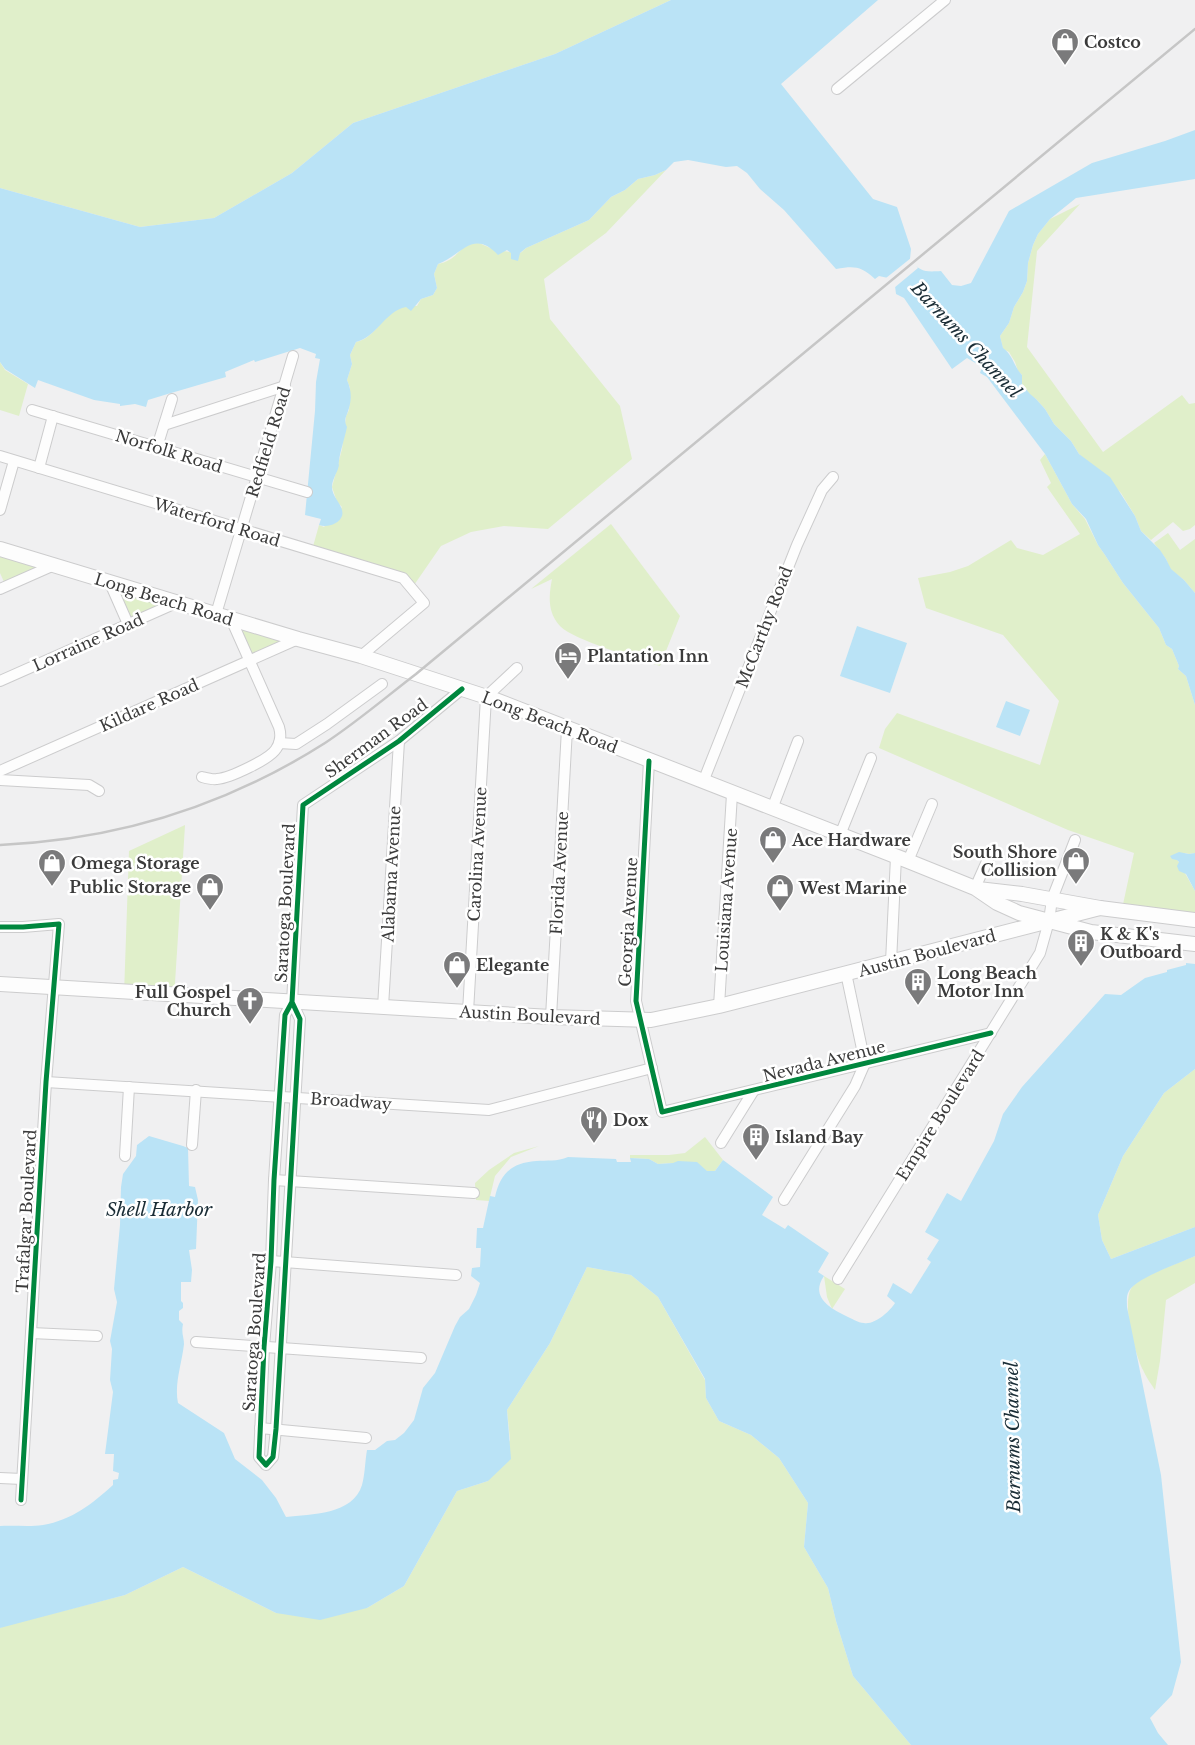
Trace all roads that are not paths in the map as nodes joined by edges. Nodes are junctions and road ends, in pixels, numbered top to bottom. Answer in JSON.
{"nodes":[{"id":1,"x":945,"y":0,"type":"edge"},
{"id":2,"x":837,"y":89,"type":"dead end"},
{"id":3,"x":293,"y":356,"type":"dead end"},
{"id":4,"x":285,"y":386,"type":"junction"},
{"id":5,"x":172,"y":400,"type":"dead end"},
{"id":6,"x":32,"y":410,"type":"dead end"},
{"id":7,"x":53,"y":416,"type":"junction"},
{"id":8,"x":164,"y":425,"type":"junction"},
{"id":9,"x":156,"y":447,"type":"junction"},
{"id":10,"x":0,"y":456,"type":"edge"},
{"id":11,"x":14,"y":460,"type":"junction"},
{"id":12,"x":39,"y":468,"type":"junction"},
{"id":13,"x":257,"y":477,"type":"junction"},
{"id":14,"x":833,"y":477,"type":"dead end"},
{"id":15,"x":306,"y":492,"type":"dead end"},
{"id":16,"x":0,"y":510,"type":"edge"},
{"id":17,"x":242,"y":529,"type":"junction"},
{"id":18,"x":0,"y":550,"type":"edge"},
{"id":19,"x":52,"y":566,"type":"junction"},
{"id":20,"x":110,"y":583,"type":"junction"},
{"id":21,"x":1,"y":585,"type":"edge"},
{"id":22,"x":176,"y":602,"type":"junction"},
{"id":23,"x":216,"y":614,"type":"junction"},
{"id":24,"x":231,"y":619,"type":"junction"},
{"id":25,"x":128,"y":624,"type":"junction"},
{"id":26,"x":298,"y":639,"type":"junction"},
{"id":27,"x":361,"y":656,"type":"junction"},
{"id":28,"x":249,"y":661,"type":"junction"},
{"id":29,"x":517,"y":668,"type":"dead end"},
{"id":30,"x":0,"y":681,"type":"edge"},
{"id":31,"x":382,"y":684,"type":"dead end"},
{"id":32,"x":462,"y":689,"type":"junction"},
{"id":33,"x":486,"y":697,"type":"junction"},
{"id":34,"x":568,"y":728,"type":"junction"},
{"id":35,"x":399,"y":741,"type":"junction"},
{"id":36,"x":798,"y":741,"type":"dead end"},
{"id":37,"x":279,"y":743,"type":"junction"},
{"id":38,"x":871,"y":758,"type":"dead end"},
{"id":39,"x":649,"y":761,"type":"junction"},
{"id":40,"x":0,"y":771,"type":"edge"},
{"id":41,"x":202,"y":777,"type":"dead end"},
{"id":42,"x":0,"y":780,"type":"edge"},
{"id":43,"x":702,"y":782,"type":"junction"},
{"id":44,"x":99,"y":791,"type":"dead end"},
{"id":45,"x":732,"y":794,"type":"junction"},
{"id":46,"x":932,"y":804,"type":"dead end"},
{"id":47,"x":302,"y":805,"type":"joint"},
{"id":48,"x":772,"y":809,"type":"junction"},
{"id":49,"x":840,"y":835,"type":"junction"},
{"id":50,"x":1075,"y":840,"type":"dead end"},
{"id":51,"x":992,"y":850,"type":"dead end"},
{"id":52,"x":902,"y":859,"type":"junction"},
{"id":53,"x":974,"y":888,"type":"junction"},
{"id":54,"x":1052,"y":899,"type":"junction"},
{"id":55,"x":1100,"y":908,"type":"junction"},
{"id":56,"x":1195,"y":920,"type":"edge"},
{"id":57,"x":1049,"y":921,"type":"junction"},
{"id":58,"x":0,"y":926,"type":"edge"},
{"id":59,"x":1194,"y":944,"type":"edge"},
{"id":60,"x":891,"y":962,"type":"junction"},
{"id":61,"x":846,"y":973,"type":"junction"},
{"id":62,"x":0,"y":984,"type":"edge"},
{"id":63,"x":54,"y":987,"type":"junction"},
{"id":64,"x":292,"y":1002,"type":"junction"},
{"id":65,"x":719,"y":1006,"type":"junction"},
{"id":66,"x":383,"y":1007,"type":"junction"},
{"id":67,"x":468,"y":1012,"type":"junction"},
{"id":68,"x":551,"y":1017,"type":"junction"},
{"id":69,"x":640,"y":1021,"type":"junction"},
{"id":70,"x":991,"y":1033,"type":"junction"},
{"id":71,"x":865,"y":1063,"type":"junction"},
{"id":72,"x":652,"y":1068,"type":"junction"},
{"id":73,"x":46,"y":1082,"type":"junction"},
{"id":74,"x":129,"y":1086,"type":"junction"},
{"id":75,"x":196,"y":1090,"type":"junction"},
{"id":76,"x":754,"y":1090,"type":"junction"},
{"id":77,"x":280,"y":1096,"type":"junction"},
{"id":78,"x":295,"y":1097,"type":"junction"},
{"id":79,"x":662,"y":1112,"type":"joint"},
{"id":80,"x":721,"y":1143,"type":"dead end"},
{"id":81,"x":192,"y":1145,"type":"dead end"},
{"id":82,"x":126,"y":1156,"type":"dead end"},
{"id":83,"x":274,"y":1180,"type":"junction"},
{"id":84,"x":291,"y":1180,"type":"junction"},
{"id":85,"x":474,"y":1193,"type":"dead end"},
{"id":86,"x":784,"y":1200,"type":"dead end"},
{"id":87,"x":271,"y":1261,"type":"junction"},
{"id":88,"x":286,"y":1263,"type":"junction"},
{"id":89,"x":456,"y":1275,"type":"dead end"},
{"id":90,"x":838,"y":1279,"type":"dead end"},
{"id":91,"x":31,"y":1334,"type":"junction"},
{"id":92,"x":97,"y":1336,"type":"dead end"},
{"id":93,"x":196,"y":1342,"type":"dead end"},
{"id":94,"x":264,"y":1348,"type":"junction"},
{"id":95,"x":280,"y":1348,"type":"junction"},
{"id":96,"x":421,"y":1358,"type":"dead end"},
{"id":97,"x":260,"y":1428,"type":"junction"},
{"id":98,"x":276,"y":1429,"type":"junction"},
{"id":99,"x":366,"y":1438,"type":"dead end"},
{"id":100,"x":0,"y":1478,"type":"edge"},
{"id":101,"x":22,"y":1480,"type":"junction"},
{"id":102,"x":21,"y":1500,"type":"dead end"}],
"edges":[{"from":1,"to":2,"type":"street"},
{"from":3,"to":4,"type":"street","name":"Redfield Road"},
{"from":4,"to":8,"type":"street"},
{"from":4,"to":13,"type":"street","name":"Redfield Road"},
{"from":5,"to":8,"type":"street"},
{"from":6,"to":7,"type":"street","name":"Norfolk Road"},
{"from":7,"to":9,"type":"street","name":"Norfolk Road"},
{"from":7,"to":12,"type":"street"},
{"from":8,"to":9,"type":"street"},
{"from":9,"to":13,"type":"street","name":"Norfolk Road"},
{"from":10,"to":11,"type":"street","name":"Waterford Road"},
{"from":11,"to":12,"type":"street","name":"Waterford Road"},
{"from":11,"to":16,"type":"street"},
{"from":12,"to":17,"type":"street","name":"Waterford Road"},
{"from":13,"to":15,"type":"street","name":"Norfolk Road"},
{"from":13,"to":17,"type":"street","name":"Redfield Road"},
{"from":14,"to":43,"type":"street","name":"McCarthy Road"},
{"from":17,"to":23,"type":"street","name":"Redfield Road"},
{"from":17,"to":27,"type":"street","name":"Waterford Road"},
{"from":18,"to":19,"type":"main road","name":"Long Beach Road"},
{"from":19,"to":20,"type":"main road","name":"Long Beach Road"},
{"from":19,"to":21,"type":"street"},
{"from":20,"to":22,"type":"main road","name":"Long Beach Road"},
{"from":20,"to":25,"type":"street"},
{"from":22,"to":23,"type":"main road","name":"Long Beach Road"},
{"from":22,"to":25,"type":"street","name":"Lorraine Road"},
{"from":23,"to":24,"type":"main road","name":"Long Beach Road"},
{"from":24,"to":26,"type":"main road","name":"Long Beach Road"},
{"from":24,"to":28,"type":"street"},
{"from":25,"to":30,"type":"street","name":"Lorraine Road"},
{"from":26,"to":27,"type":"main road","name":"Long Beach Road"},
{"from":26,"to":28,"type":"street","name":"Kildare Road"},
{"from":27,"to":32,"type":"main road","name":"Long Beach Road"},
{"from":28,"to":37,"type":"street"},
{"from":28,"to":40,"type":"street","name":"Kildare Road"},
{"from":29,"to":33,"type":"street"},
{"from":31,"to":37,"type":"street"},
{"from":32,"to":33,"type":"main road","name":"Long Beach Road"},
{"from":32,"to":35,"type":"street","name":"Sherman Road"},
{"from":33,"to":34,"type":"main road","name":"Long Beach Road"},
{"from":33,"to":67,"type":"street","name":"Carolina Avenue"},
{"from":34,"to":39,"type":"main road","name":"Long Beach Road"},
{"from":34,"to":68,"type":"street","name":"Florida Avenue"},
{"from":35,"to":47,"type":"street","name":"Sherman Road"},
{"from":35,"to":66,"type":"street","name":"Alabama Avenue"},
{"from":36,"to":48,"type":"street"},
{"from":37,"to":41,"type":"street"},
{"from":38,"to":49,"type":"street"},
{"from":39,"to":43,"type":"main road","name":"Long Beach Road"},
{"from":39,"to":69,"type":"street","name":"Georgia Avenue"},
{"from":42,"to":44,"type":"street"},
{"from":43,"to":45,"type":"main road","name":"Long Beach Road"},
{"from":45,"to":48,"type":"main road","name":"Long Beach Road"},
{"from":45,"to":65,"type":"street","name":"Louisiana Avenue"},
{"from":46,"to":52,"type":"street"},
{"from":47,"to":64,"type":"street","name":"Saratoga Boulevard"},
{"from":48,"to":49,"type":"main road","name":"Long Beach Road"},
{"from":49,"to":52,"type":"main road","name":"Long Beach Road"},
{"from":50,"to":54,"type":"street","name":"Empire Boulevard"},
{"from":51,"to":53,"type":"street"},
{"from":52,"to":53,"type":"main road","name":"Long Beach Road"},
{"from":52,"to":60,"type":"street"},
{"from":53,"to":54,"type":"main road","name":"Long Beach Road"},
{"from":53,"to":57,"type":"main road","name":"Long Beach Road"},
{"from":54,"to":55,"type":"main road","name":"Long Beach Road"},
{"from":54,"to":57,"type":"street","name":"Empire Boulevard"},
{"from":55,"to":56,"type":"main road","name":"Long Beach Road"},
{"from":55,"to":57,"type":"main road","name":"Long Beach Road"},
{"from":57,"to":59,"type":"main road","name":"Long Beach Road"},
{"from":57,"to":60,"type":"main road","name":"Austin Boulevard"},
{"from":57,"to":70,"type":"street","name":"Empire Boulevard"},
{"from":58,"to":63,"type":"street","name":"Trafalgar Boulevard"},
{"from":60,"to":61,"type":"main road","name":"Austin Boulevard"},
{"from":61,"to":65,"type":"main road","name":"Austin Boulevard"},
{"from":61,"to":71,"type":"street"},
{"from":62,"to":63,"type":"main road","name":"Austin Boulevard"},
{"from":63,"to":64,"type":"main road","name":"Austin Boulevard"},
{"from":63,"to":73,"type":"street","name":"Trafalgar Boulevard"},
{"from":64,"to":66,"type":"main road","name":"Austin Boulevard"},
{"from":64,"to":77,"type":"street","name":"Saratoga Boulevard"},
{"from":64,"to":78,"type":"street","name":"Saratoga Boulevard"},
{"from":65,"to":69,"type":"main road","name":"Austin Boulevard"},
{"from":66,"to":67,"type":"main road","name":"Austin Boulevard"},
{"from":67,"to":68,"type":"main road","name":"Austin Boulevard"},
{"from":68,"to":69,"type":"main road","name":"Austin Boulevard"},
{"from":69,"to":72,"type":"street","name":"Georgia Avenue"},
{"from":70,"to":71,"type":"street","name":"Nevada Avenue"},
{"from":70,"to":90,"type":"street","name":"Empire Boulevard"},
{"from":71,"to":76,"type":"street","name":"Nevada Avenue"},
{"from":71,"to":86,"type":"street"},
{"from":72,"to":78,"type":"street","name":"Broadway"},
{"from":72,"to":79,"type":"street","name":"Georgia Avenue"},
{"from":73,"to":74,"type":"street","name":"Broadway"},
{"from":73,"to":91,"type":"street","name":"Trafalgar Boulevard"},
{"from":74,"to":75,"type":"street","name":"Broadway"},
{"from":74,"to":82,"type":"street"},
{"from":75,"to":77,"type":"street","name":"Broadway"},
{"from":75,"to":81,"type":"street"},
{"from":76,"to":79,"type":"street","name":"Nevada Avenue"},
{"from":76,"to":80,"type":"street"},
{"from":77,"to":78,"type":"street","name":"Broadway"},
{"from":77,"to":83,"type":"street","name":"Saratoga Boulevard"},
{"from":78,"to":84,"type":"street","name":"Saratoga Boulevard"},
{"from":83,"to":84,"type":"street"},
{"from":83,"to":87,"type":"street","name":"Saratoga Boulevard"},
{"from":84,"to":85,"type":"street"},
{"from":84,"to":88,"type":"street","name":"Saratoga Boulevard"},
{"from":87,"to":88,"type":"street"},
{"from":87,"to":94,"type":"street","name":"Saratoga Boulevard"},
{"from":88,"to":89,"type":"street"},
{"from":88,"to":95,"type":"street","name":"Saratoga Boulevard"},
{"from":91,"to":92,"type":"street"},
{"from":91,"to":101,"type":"street","name":"Trafalgar Boulevard"},
{"from":93,"to":94,"type":"street"},
{"from":94,"to":95,"type":"street"},
{"from":94,"to":97,"type":"street","name":"Saratoga Boulevard"},
{"from":95,"to":96,"type":"street"},
{"from":95,"to":98,"type":"street","name":"Saratoga Boulevard"},
{"from":97,"to":98,"type":"street"},
{"from":97,"to":98,"type":"street","name":"Saratoga Boulevard"},
{"from":98,"to":99,"type":"street"},
{"from":100,"to":101,"type":"street"},
{"from":101,"to":102,"type":"street","name":"Trafalgar Boulevard"}]}
